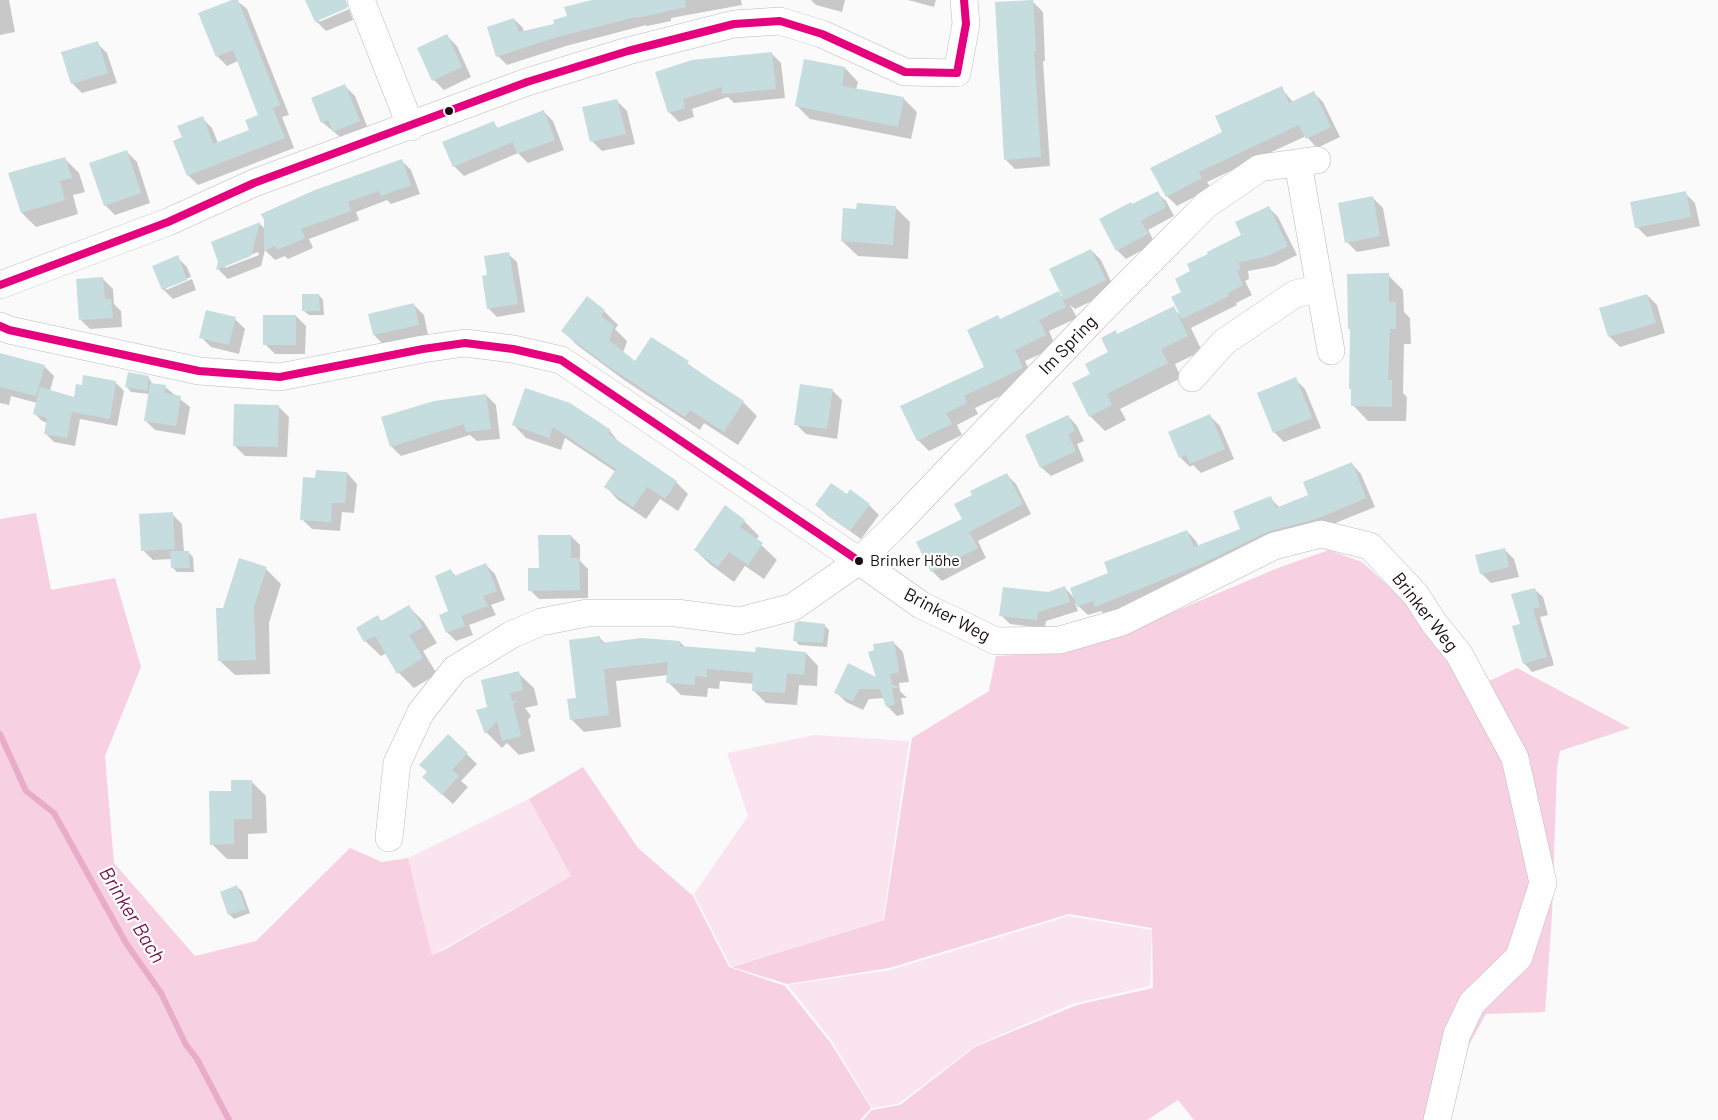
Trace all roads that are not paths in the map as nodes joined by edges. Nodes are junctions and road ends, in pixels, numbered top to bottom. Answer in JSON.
{"nodes":[{"id":1,"x":361,"y":0,"type":"edge"},
{"id":2,"x":964,"y":0,"type":"edge"},
{"id":3,"x":411,"y":127,"type":"junction"},
{"id":4,"x":0,"y":285,"type":"edge"},
{"id":5,"x":1320,"y":288,"type":"junction"},
{"id":6,"x":0,"y":326,"type":"edge"},
{"id":7,"x":1331,"y":351,"type":"dead end"},
{"id":8,"x":1192,"y":378,"type":"dead end"},
{"id":9,"x":859,"y":561,"type":"junction"},
{"id":10,"x":389,"y":837,"type":"dead end"},
{"id":11,"x":1437,"y":1120,"type":"edge"}],
"edges":[{"from":1,"to":3,"type":"street"},
{"from":2,"to":3,"type":"street"},
{"from":3,"to":4,"type":"street"},
{"from":5,"to":7,"type":"street","name":"Im Spring"},
{"from":5,"to":8,"type":"street"},
{"from":5,"to":9,"type":"street","name":"Im Spring"},
{"from":6,"to":9,"type":"street","name":"Brinker Weg"},
{"from":9,"to":10,"type":"street"},
{"from":9,"to":11,"type":"street","name":"Brinker Weg"}]}
